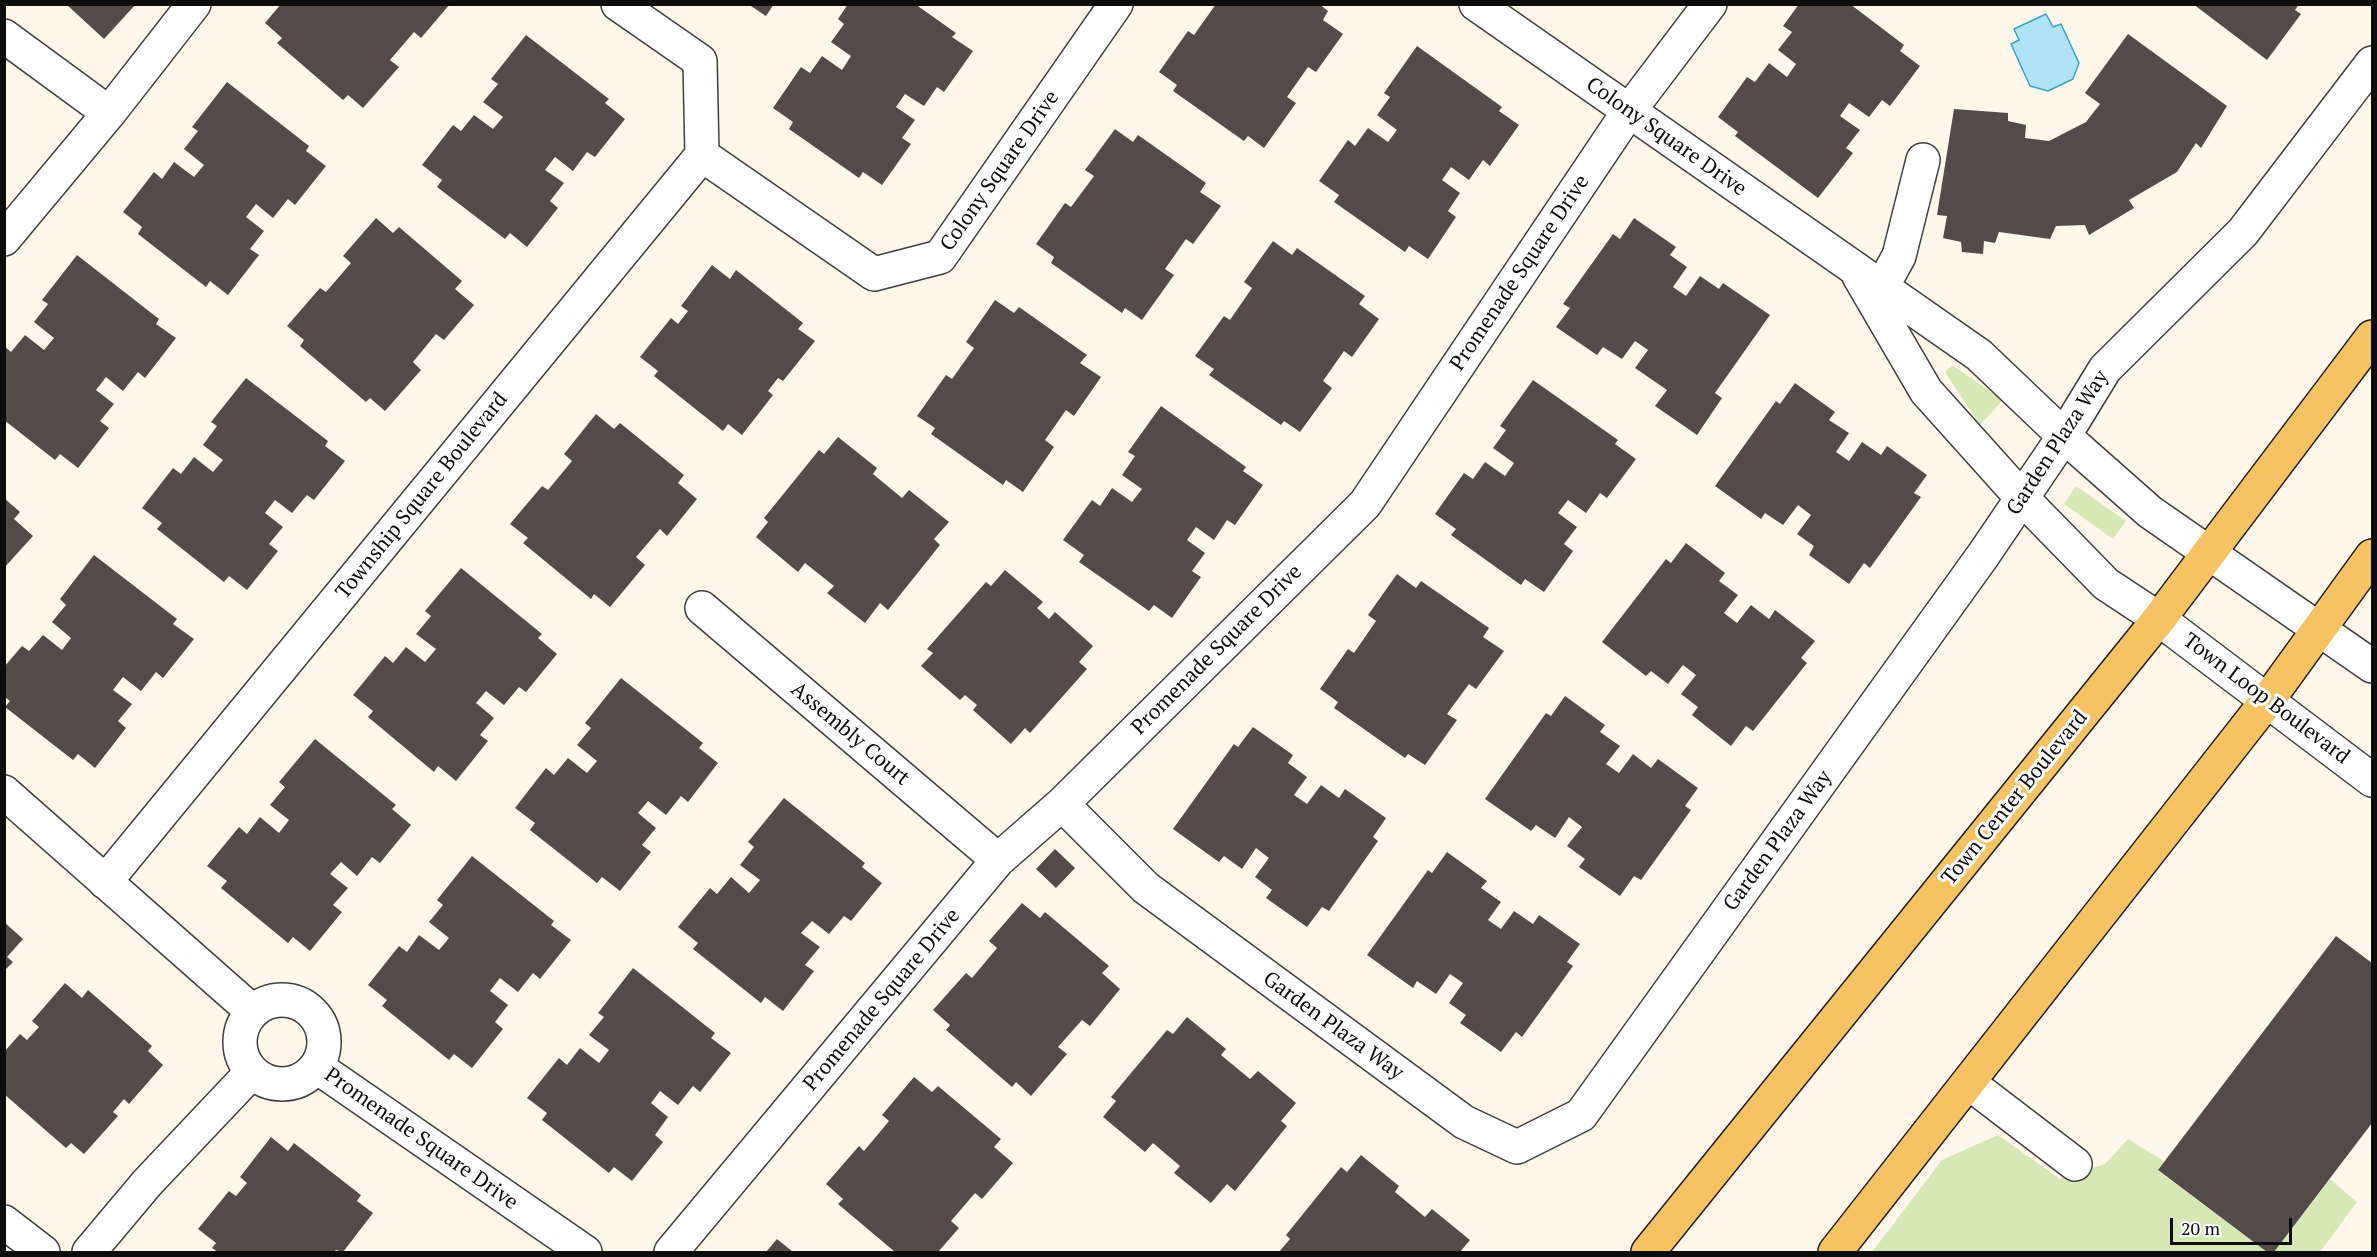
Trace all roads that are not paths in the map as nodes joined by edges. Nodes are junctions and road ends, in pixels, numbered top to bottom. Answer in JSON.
{"nodes":[{"id":1,"x":194,"y":4,"type":"edge"},
{"id":2,"x":618,"y":4,"type":"edge"},
{"id":3,"x":1116,"y":4,"type":"edge"},
{"id":4,"x":1476,"y":4,"type":"edge"},
{"id":5,"x":1710,"y":4,"type":"edge"},
{"id":6,"x":4,"y":36,"type":"edge"},
{"id":7,"x":2373,"y":63,"type":"edge"},
{"id":8,"x":1629,"y":111,"type":"junction"},
{"id":9,"x":109,"y":113,"type":"junction"},
{"id":10,"x":702,"y":155,"type":"junction"},
{"id":11,"x":1923,"y":160,"type":"dead end"},
{"id":12,"x":4,"y":239,"type":"edge"},
{"id":13,"x":1855,"y":269,"type":"junction"},
{"id":14,"x":1882,"y":287,"type":"junction"},
{"id":15,"x":2373,"y":337,"type":"edge"},
{"id":16,"x":2064,"y":436,"type":"junction"},
{"id":17,"x":2022,"y":498,"type":"junction"},
{"id":18,"x":2209,"y":554,"type":"junction"},
{"id":19,"x":2373,"y":556,"type":"edge"},
{"id":20,"x":702,"y":608,"type":"dead end"},
{"id":21,"x":2159,"y":619,"type":"junction"},
{"id":22,"x":2319,"y":628,"type":"junction"},
{"id":23,"x":2373,"y":666,"type":"edge"},
{"id":24,"x":2266,"y":701,"type":"junction"},
{"id":25,"x":2373,"y":780,"type":"edge"},
{"id":26,"x":4,"y":792,"type":"edge"},
{"id":27,"x":1062,"y":804,"type":"junction"},
{"id":28,"x":998,"y":860,"type":"junction"},
{"id":29,"x":105,"y":882,"type":"junction"},
{"id":30,"x":252,"y":1011,"type":"junction"},
{"id":31,"x":317,"y":1067,"type":"junction"},
{"id":32,"x":251,"y":1073,"type":"junction"},
{"id":33,"x":1969,"y":1083,"type":"junction"},
{"id":34,"x":2075,"y":1164,"type":"dead end"},
{"id":35,"x":4,"y":1222,"type":"edge"},
{"id":36,"x":43,"y":1252,"type":"edge"},
{"id":37,"x":89,"y":1252,"type":"edge"},
{"id":38,"x":585,"y":1252,"type":"edge"},
{"id":39,"x":671,"y":1252,"type":"edge"},
{"id":40,"x":1648,"y":1252,"type":"edge"},
{"id":41,"x":1835,"y":1252,"type":"edge"}],
"edges":[{"from":1,"to":9,"type":"street"},
{"from":2,"to":10,"type":"street"},
{"from":3,"to":10,"type":"street","name":"Colony Square Drive"},
{"from":4,"to":8,"type":"street","name":"Colony Square Drive"},
{"from":5,"to":8,"type":"street","name":"Promenade Square Drive"},
{"from":6,"to":9,"type":"street"},
{"from":7,"to":16,"type":"street","name":"Garden Plaza Way"},
{"from":8,"to":13,"type":"street","name":"Colony Square Drive"},
{"from":8,"to":27,"type":"street","name":"Promenade Square Drive"},
{"from":9,"to":12,"type":"street"},
{"from":10,"to":29,"type":"street","name":"Township Square Boulevard"},
{"from":11,"to":14,"type":"street"},
{"from":13,"to":14,"type":"street","name":"Colony Square Drive"},
{"from":13,"to":17,"type":"street","name":"Colony Square Drive"},
{"from":14,"to":16,"type":"street","name":"Colony Square Drive"},
{"from":15,"to":18,"type":"main road","name":"Town Center Boulevard"},
{"from":16,"to":17,"type":"street","name":"Garden Plaza Way"},
{"from":16,"to":18,"type":"street","name":"Colony Square Drive"},
{"from":17,"to":21,"type":"street","name":"Colony Square Drive"},
{"from":17,"to":27,"type":"street","name":"Garden Plaza Way"},
{"from":18,"to":21,"type":"main road","name":"Town Center Boulevard"},
{"from":18,"to":22,"type":"street"},
{"from":19,"to":22,"type":"main road"},
{"from":20,"to":28,"type":"street","name":"Assembly Court"},
{"from":21,"to":24,"type":"street","name":"Town Loop Boulevard"},
{"from":21,"to":40,"type":"main road","name":"Town Center Boulevard"},
{"from":22,"to":23,"type":"street"},
{"from":22,"to":24,"type":"main road"},
{"from":24,"to":25,"type":"street","name":"Town Loop Boulevard"},
{"from":24,"to":33,"type":"main road"},
{"from":26,"to":29,"type":"street"},
{"from":27,"to":28,"type":"street","name":"Promenade Square Drive"},
{"from":28,"to":39,"type":"street","name":"Promenade Square Drive"},
{"from":29,"to":30,"type":"street"},
{"from":30,"to":31,"type":"street","name":"Promenade Square Drive"},
{"from":30,"to":32,"type":"street"},
{"from":31,"to":32,"type":"street","name":"Promenade Square Drive"},
{"from":31,"to":38,"type":"street","name":"Promenade Square Drive"},
{"from":32,"to":37,"type":"street"},
{"from":33,"to":34,"type":"street"},
{"from":33,"to":41,"type":"main road"},
{"from":35,"to":36,"type":"street"}]}
